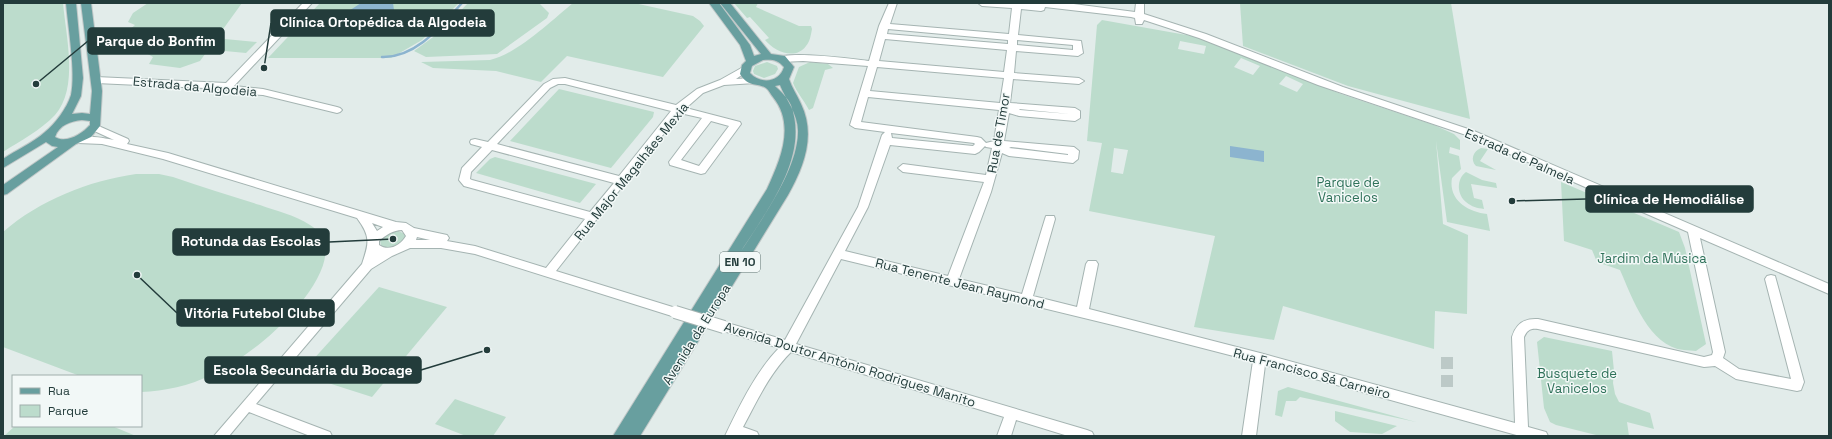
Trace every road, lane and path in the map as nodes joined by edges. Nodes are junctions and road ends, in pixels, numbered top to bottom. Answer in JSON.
{"nodes":[{"id":1,"x":71,"y":3,"type":"edge"},
{"id":2,"x":86,"y":3,"type":"edge"},
{"id":3,"x":308,"y":3,"type":"edge"},
{"id":4,"x":714,"y":3,"type":"edge"},
{"id":5,"x":725,"y":3,"type":"edge"},
{"id":6,"x":887,"y":3,"type":"edge"},
{"id":7,"x":893,"y":3,"type":"edge"},
{"id":8,"x":982,"y":3,"type":"edge"},
{"id":9,"x":1033,"y":3,"type":"edge"},
{"id":10,"x":1140,"y":3,"type":"edge"},
{"id":11,"x":1017,"y":4,"type":"edge"},
{"id":12,"x":1139,"y":19,"type":"junction"},
{"id":13,"x":886,"y":22,"type":"junction"},
{"id":14,"x":943,"y":31,"type":"junction"},
{"id":15,"x":881,"y":36,"type":"junction"},
{"id":16,"x":1012,"y":37,"type":"junction"},
{"id":17,"x":941,"y":41,"type":"junction"},
{"id":18,"x":1011,"y":48,"type":"junction"},
{"id":19,"x":768,"y":56,"type":"junction"},
{"id":20,"x":803,"y":58,"type":"junction"},
{"id":21,"x":781,"y":59,"type":"junction"},
{"id":22,"x":874,"y":63,"type":"junction"},
{"id":23,"x":748,"y":66,"type":"junction"},
{"id":24,"x":786,"y":73,"type":"junction"},
{"id":25,"x":1008,"y":74,"type":"junction"},
{"id":26,"x":96,"y":80,"type":"junction"},
{"id":27,"x":123,"y":81,"type":"junction"},
{"id":28,"x":752,"y":81,"type":"junction"},
{"id":29,"x":1079,"y":81,"type":"dead end"},
{"id":30,"x":723,"y":82,"type":"junction"},
{"id":31,"x":768,"y":84,"type":"junction"},
{"id":32,"x":228,"y":86,"type":"junction"},
{"id":33,"x":97,"y":91,"type":"junction"},
{"id":34,"x":865,"y":94,"type":"junction"},
{"id":35,"x":1003,"y":107,"type":"junction"},
{"id":36,"x":678,"y":109,"type":"junction"},
{"id":37,"x":337,"y":110,"type":"dead end"},
{"id":38,"x":709,"y":117,"type":"junction"},
{"id":39,"x":63,"y":121,"type":"junction"},
{"id":40,"x":94,"y":123,"type":"junction"},
{"id":41,"x":50,"y":134,"type":"junction"},
{"id":42,"x":886,"y":136,"type":"junction"},
{"id":43,"x":75,"y":140,"type":"junction"},
{"id":44,"x":476,"y":142,"type":"dead end"},
{"id":45,"x":490,"y":146,"type":"junction"},
{"id":46,"x":997,"y":146,"type":"junction"},
{"id":47,"x":164,"y":156,"type":"junction"},
{"id":48,"x":3,"y":164,"type":"edge"},
{"id":49,"x":903,"y":168,"type":"dead end"},
{"id":50,"x":989,"y":179,"type":"junction"},
{"id":51,"x":622,"y":181,"type":"junction"},
{"id":52,"x":3,"y":191,"type":"edge"},
{"id":53,"x":360,"y":215,"type":"junction"},
{"id":54,"x":593,"y":217,"type":"junction"},
{"id":55,"x":1050,"y":219,"type":"dead end"},
{"id":56,"x":395,"y":226,"type":"junction"},
{"id":57,"x":1692,"y":231,"type":"junction"},
{"id":58,"x":411,"y":232,"type":"junction"},
{"id":59,"x":374,"y":243,"type":"junction"},
{"id":60,"x":407,"y":244,"type":"junction"},
{"id":61,"x":475,"y":250,"type":"junction"},
{"id":62,"x":388,"y":253,"type":"junction"},
{"id":63,"x":838,"y":254,"type":"junction"},
{"id":64,"x":1092,"y":264,"type":"dead end"},
{"id":65,"x":367,"y":266,"type":"junction"},
{"id":66,"x":548,"y":273,"type":"junction"},
{"id":67,"x":1771,"y":279,"type":"dead end"},
{"id":68,"x":952,"y":282,"type":"junction"},
{"id":69,"x":1829,"y":289,"type":"edge"},
{"id":70,"x":1026,"y":299,"type":"junction"},
{"id":71,"x":1082,"y":313,"type":"junction"},
{"id":72,"x":788,"y":347,"type":"junction"},
{"id":73,"x":1260,"y":358,"type":"junction"},
{"id":74,"x":1716,"y":360,"type":"junction"},
{"id":75,"x":247,"y":406,"type":"junction"},
{"id":76,"x":1012,"y":413,"type":"junction"},
{"id":77,"x":1522,"y":431,"type":"junction"},
{"id":78,"x":733,"y":433,"type":"edge"},
{"id":79,"x":221,"y":436,"type":"edge"},
{"id":80,"x":322,"y":436,"type":"edge"},
{"id":81,"x":620,"y":436,"type":"edge"},
{"id":82,"x":632,"y":436,"type":"edge"},
{"id":83,"x":752,"y":436,"type":"edge"},
{"id":84,"x":1004,"y":436,"type":"edge"},
{"id":85,"x":1087,"y":436,"type":"edge"},
{"id":86,"x":1248,"y":436,"type":"edge"},
{"id":87,"x":1541,"y":436,"type":"edge"}],
"edges":[{"from":1,"to":39,"type":"main road"},
{"from":2,"to":26,"type":"main road"},
{"from":3,"to":32,"type":"street"},
{"from":4,"to":23,"type":"main road"},
{"from":5,"to":19,"type":"main road"},
{"from":6,"to":13,"type":"street"},
{"from":7,"to":13,"type":"street"},
{"from":8,"to":11,"type":"street","name":"Estrada de Palmela"},
{"from":9,"to":12,"type":"street","name":"Estrada de Palmela"},
{"from":10,"to":12,"type":"street"},
{"from":11,"to":12,"type":"street","name":"Estrada de Palmela"},
{"from":11,"to":16,"type":"street","name":"Rua de Timor"},
{"from":12,"to":57,"type":"street","name":"Estrada de Palmela"},
{"from":13,"to":14,"type":"street"},
{"from":13,"to":15,"type":"street"},
{"from":14,"to":16,"type":"street"},
{"from":14,"to":17,"type":"street"},
{"from":15,"to":17,"type":"street"},
{"from":15,"to":22,"type":"street"},
{"from":16,"to":18,"type":"street","name":"Rua de Timor"},
{"from":16,"to":18,"type":"street"},
{"from":17,"to":18,"type":"street"},
{"from":18,"to":25,"type":"street","name":"Rua de Timor"},
{"from":19,"to":21,"type":"main road"},
{"from":19,"to":23,"type":"main road"},
{"from":20,"to":21,"type":"street"},
{"from":20,"to":22,"type":"street"},
{"from":20,"to":24,"type":"street"},
{"from":21,"to":24,"type":"main road","name":"Avenida da Europa"},
{"from":22,"to":25,"type":"street"},
{"from":22,"to":34,"type":"street"},
{"from":23,"to":28,"type":"main road"},
{"from":23,"to":30,"type":"street","name":"Rua Major Magalhães Mexia"},
{"from":24,"to":31,"type":"main road"},
{"from":24,"to":82,"type":"main road","name":"Avenida da Europa","number":"EN 10"},
{"from":25,"to":29,"type":"street"},
{"from":25,"to":35,"type":"street","name":"Rua de Timor"},
{"from":26,"to":27,"type":"street","name":"Estrada da Algodeia"},
{"from":26,"to":33,"type":"main road"},
{"from":27,"to":32,"type":"street","name":"Estrada da Algodeia"},
{"from":27,"to":33,"type":"street"},
{"from":28,"to":30,"type":"street"},
{"from":28,"to":31,"type":"main road"},
{"from":30,"to":36,"type":"street","name":"Rua Major Magalhães Mexia"},
{"from":31,"to":81,"type":"main road","name":"Avenida da Europa","number":"EN 10"},
{"from":32,"to":37,"type":"street","name":"Estrada da Algodeia"},
{"from":33,"to":40,"type":"main road"},
{"from":34,"to":35,"type":"street"},
{"from":34,"to":42,"type":"street"},
{"from":35,"to":35,"type":"street"},
{"from":35,"to":46,"type":"street","name":"Rua de Timor"},
{"from":36,"to":38,"type":"street"},
{"from":36,"to":45,"type":"street"},
{"from":36,"to":51,"type":"street","name":"Rua Major Magalhães Mexia"},
{"from":38,"to":38,"type":"street"},
{"from":39,"to":40,"type":"main road"},
{"from":39,"to":41,"type":"main road"},
{"from":40,"to":43,"type":"main road"},
{"from":40,"to":47,"type":"street"},
{"from":41,"to":43,"type":"main road"},
{"from":41,"to":48,"type":"main road"},
{"from":42,"to":46,"type":"street"},
{"from":42,"to":63,"type":"street"},
{"from":43,"to":47,"type":"street"},
{"from":43,"to":52,"type":"main road"},
{"from":44,"to":45,"type":"street"},
{"from":45,"to":51,"type":"street"},
{"from":45,"to":54,"type":"street"},
{"from":46,"to":46,"type":"street"},
{"from":46,"to":50,"type":"street","name":"Rua de Timor"},
{"from":47,"to":53,"type":"street"},
{"from":49,"to":50,"type":"street"},
{"from":50,"to":68,"type":"street","name":"Rua de Timor"},
{"from":51,"to":54,"type":"street","name":"Rua Major Magalhães Mexia"},
{"from":53,"to":56,"type":"street"},
{"from":53,"to":59,"type":"street"},
{"from":54,"to":66,"type":"street","name":"Rua Major Magalhães Mexia"},
{"from":55,"to":70,"type":"street"},
{"from":56,"to":58,"type":"street"},
{"from":56,"to":59,"type":"street"},
{"from":57,"to":69,"type":"street","name":"Estrada de Palmela"},
{"from":57,"to":74,"type":"street"},
{"from":58,"to":60,"type":"street"},
{"from":58,"to":61,"type":"street","name":"Avenida Doutor António Rodrigues Manito"},
{"from":59,"to":62,"type":"street"},
{"from":59,"to":65,"type":"street"},
{"from":60,"to":61,"type":"street","name":"Avenida Doutor António Rodrigues Manito"},
{"from":60,"to":62,"type":"street"},
{"from":61,"to":66,"type":"street","name":"Avenida Doutor António Rodrigues Manito"},
{"from":62,"to":65,"type":"street"},
{"from":63,"to":68,"type":"street","name":"Rua Tenente Jean Raymond"},
{"from":63,"to":72,"type":"street"},
{"from":64,"to":71,"type":"street"},
{"from":65,"to":75,"type":"street"},
{"from":66,"to":72,"type":"street","name":"Avenida Doutor António Rodrigues Manito","bridge":true},
{"from":67,"to":74,"type":"street"},
{"from":68,"to":70,"type":"street","name":"Rua Tenente Jean Raymond"},
{"from":70,"to":71,"type":"street","name":"Rua Tenente Jean Raymond"},
{"from":71,"to":73,"type":"street","name":"Rua Francisco Sá Carneiro"},
{"from":72,"to":76,"type":"street","name":"Avenida Doutor António Rodrigues Manito"},
{"from":72,"to":78,"type":"street"},
{"from":73,"to":77,"type":"street","name":"Rua Francisco Sá Carneiro"},
{"from":73,"to":86,"type":"street"},
{"from":74,"to":77,"type":"street"},
{"from":75,"to":79,"type":"street"},
{"from":75,"to":80,"type":"street"},
{"from":76,"to":84,"type":"street"},
{"from":76,"to":85,"type":"street","name":"Avenida Doutor António Rodrigues Manito"},
{"from":77,"to":87,"type":"street","name":"Rua Francisco Sá Carneiro"},
{"from":78,"to":83,"type":"street"}]}
